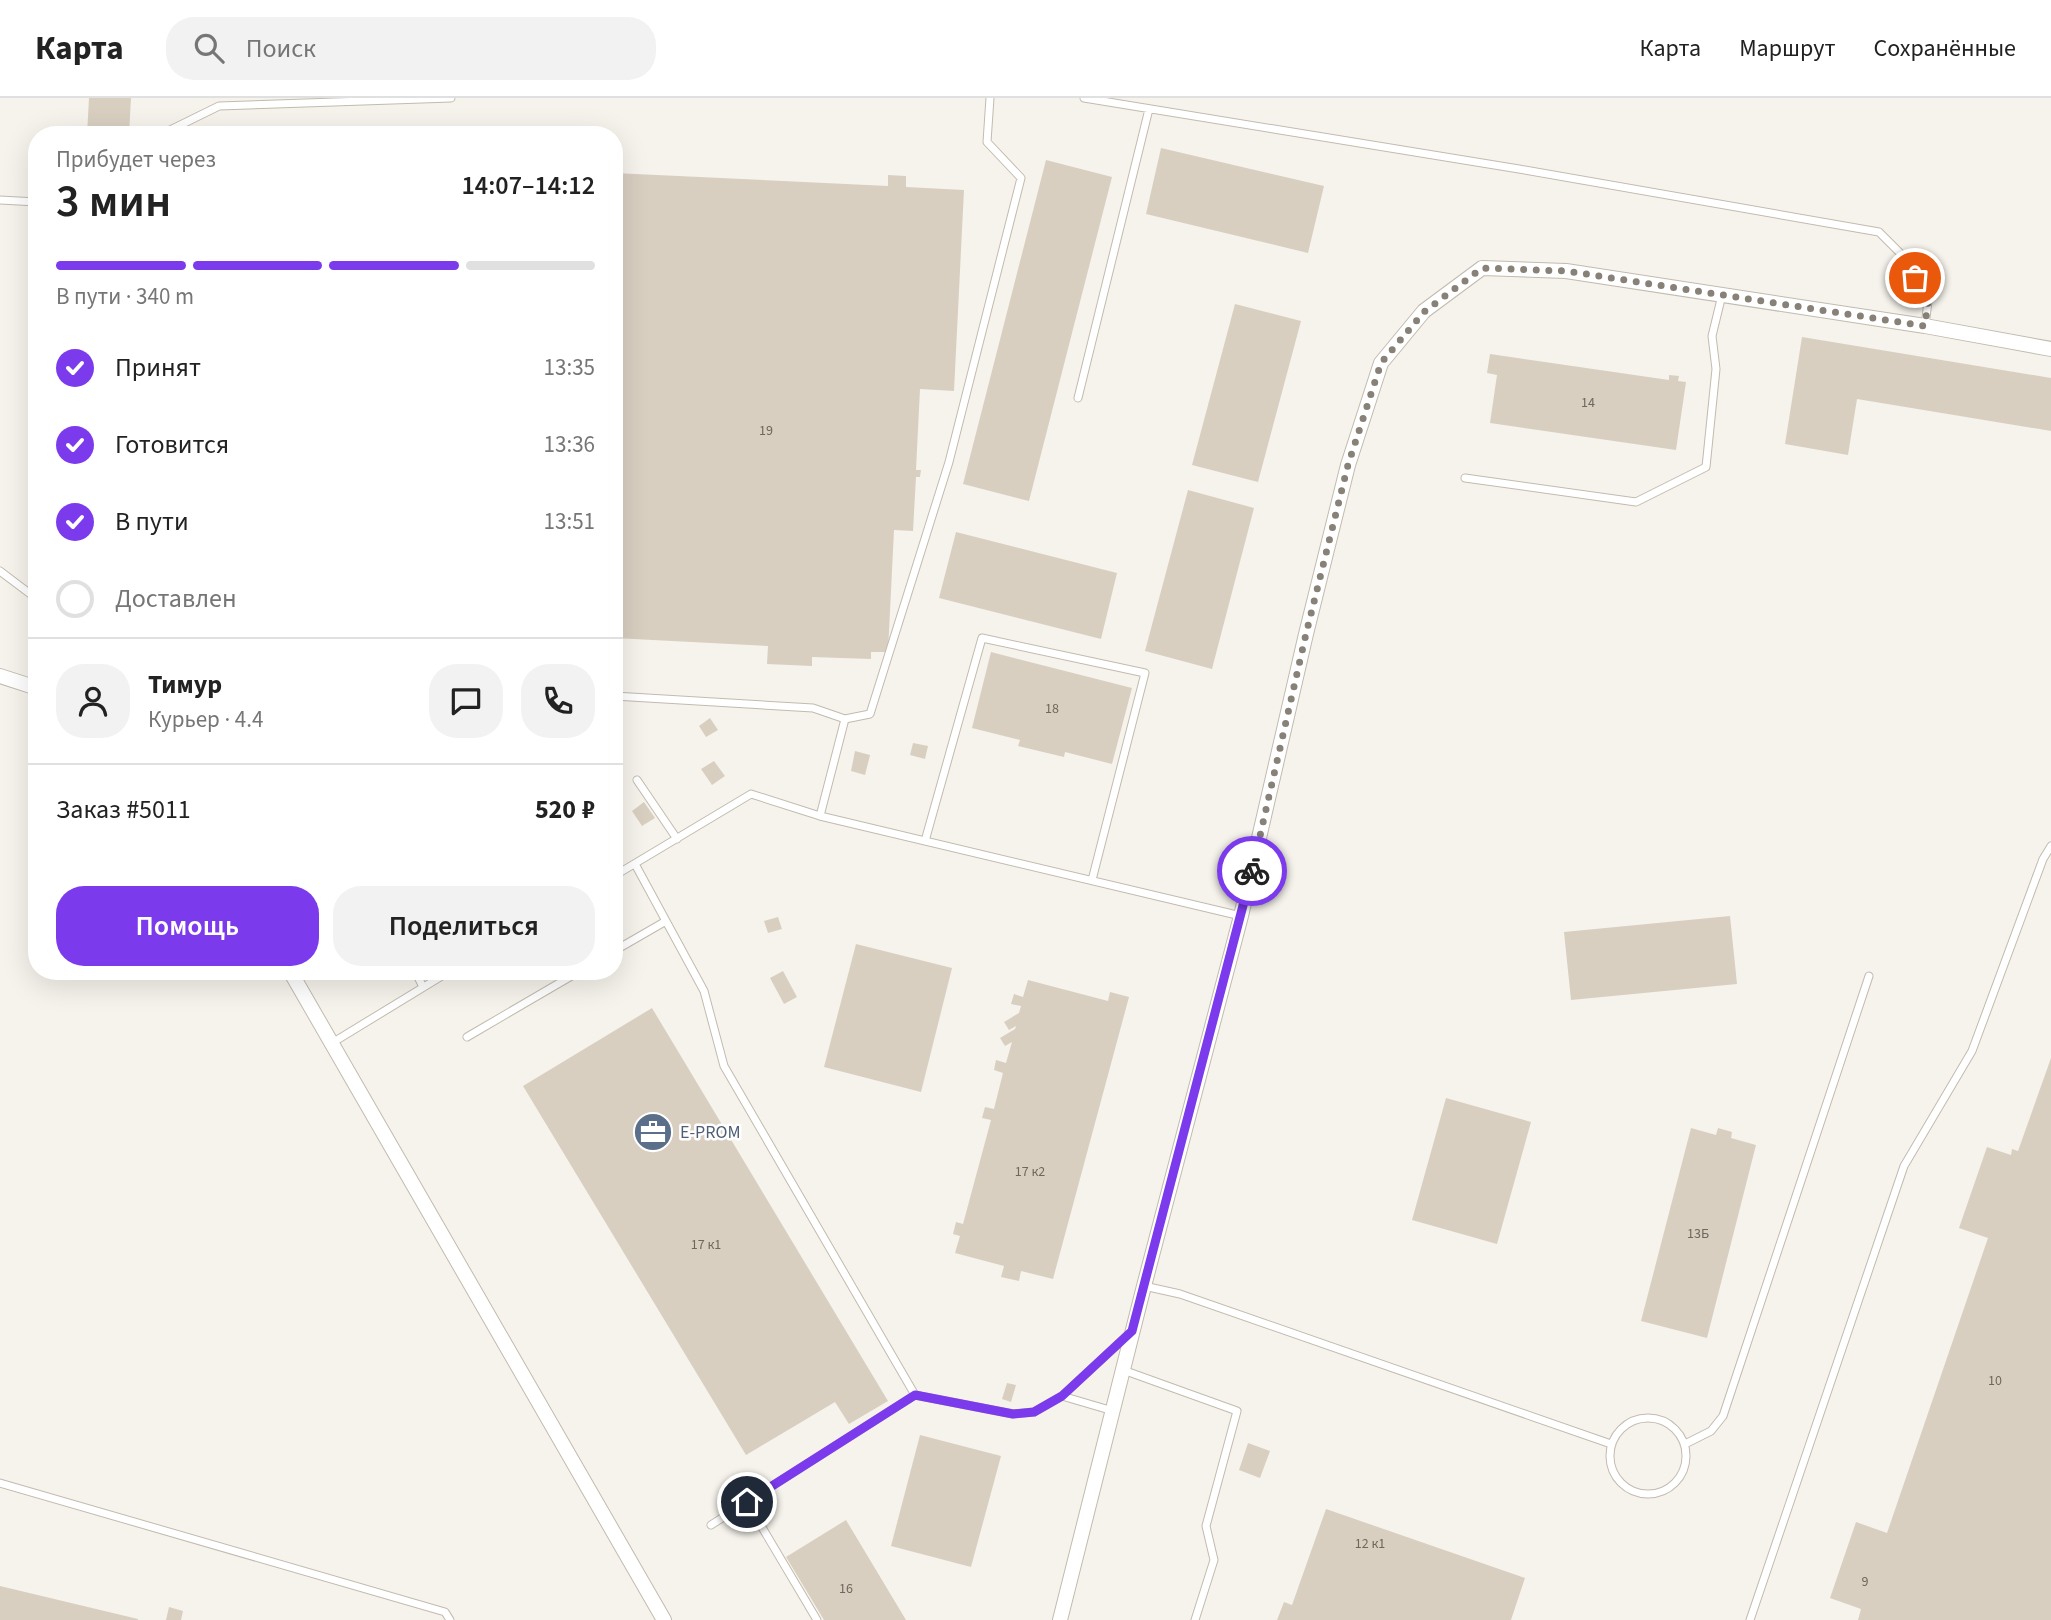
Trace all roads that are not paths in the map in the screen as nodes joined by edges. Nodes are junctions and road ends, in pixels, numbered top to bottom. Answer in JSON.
{"nodes":[{"id":1,"x":451,"y":98,"type":"edge"},
{"id":2,"x":990,"y":98,"type":"edge"},
{"id":3,"x":1084,"y":98,"type":"edge"},
{"id":4,"x":1149,"y":109,"type":"junction"},
{"id":5,"x":178,"y":126,"type":"edge"},
{"id":6,"x":0,"y":200,"type":"edge"},
{"id":7,"x":28,"y":202,"type":"edge"},
{"id":8,"x":1722,"y":295,"type":"junction"},
{"id":9,"x":1925,"y":326,"type":"junction"},
{"id":10,"x":2051,"y":349,"type":"edge"},
{"id":11,"x":1078,"y":398,"type":"dead end"},
{"id":12,"x":1465,"y":478,"type":"dead end"},
{"id":13,"x":0,"y":571,"type":"edge"},
{"id":14,"x":28,"y":592,"type":"edge"},
{"id":15,"x":0,"y":676,"type":"edge"},
{"id":16,"x":28,"y":685,"type":"edge"},
{"id":17,"x":623,"y":697,"type":"edge"},
{"id":18,"x":845,"y":719,"type":"junction"},
{"id":19,"x":637,"y":780,"type":"dead end"},
{"id":20,"x":820,"y":816,"type":"junction"},
{"id":21,"x":677,"y":839,"type":"junction"},
{"id":22,"x":925,"y":841,"type":"junction"},
{"id":23,"x":2051,"y":846,"type":"edge"},
{"id":24,"x":635,"y":864,"type":"junction"},
{"id":25,"x":623,"y":871,"type":"edge"},
{"id":26,"x":1092,"y":880,"type":"junction"},
{"id":27,"x":1241,"y":916,"type":"junction"},
{"id":28,"x":666,"y":921,"type":"junction"},
{"id":29,"x":623,"y":946,"type":"edge"},
{"id":30,"x":1869,"y":976,"type":"dead end"},
{"id":31,"x":295,"y":980,"type":"edge"},
{"id":32,"x":420,"y":980,"type":"edge"},
{"id":33,"x":434,"y":980,"type":"edge"},
{"id":34,"x":565,"y":980,"type":"edge"},
{"id":35,"x":424,"y":986,"type":"junction"},
{"id":36,"x":467,"y":1038,"type":"dead end"},
{"id":37,"x":332,"y":1042,"type":"junction"},
{"id":38,"x":1143,"y":1286,"type":"junction"},
{"id":39,"x":1132,"y":1331,"type":"junction"},
{"id":40,"x":1123,"y":1369,"type":"junction"},
{"id":41,"x":915,"y":1395,"type":"junction"},
{"id":42,"x":1062,"y":1396,"type":"junction"},
{"id":43,"x":1114,"y":1411,"type":"junction"},
{"id":44,"x":1611,"y":1444,"type":"junction"},
{"id":45,"x":1685,"y":1444,"type":"junction"},
{"id":46,"x":0,"y":1483,"type":"edge"},
{"id":47,"x":747,"y":1502,"type":"junction"},
{"id":48,"x":711,"y":1525,"type":"dead end"},
{"id":49,"x":1062,"y":1619,"type":"edge"},
{"id":50,"x":450,"y":1620,"type":"edge"},
{"id":51,"x":664,"y":1620,"type":"edge"},
{"id":52,"x":817,"y":1620,"type":"edge"},
{"id":53,"x":1195,"y":1620,"type":"edge"},
{"id":54,"x":1750,"y":1620,"type":"edge"}],
"edges":[{"from":1,"to":5,"type":"lane"},
{"from":2,"to":18,"type":"lane"},
{"from":3,"to":4,"type":"lane"},
{"from":4,"to":9,"type":"lane"},
{"from":4,"to":11,"type":"lane"},
{"from":6,"to":7,"type":"lane"},
{"from":8,"to":9,"type":"street"},
{"from":8,"to":12,"type":"lane"},
{"from":8,"to":27,"type":"street"},
{"from":9,"to":10,"type":"street"},
{"from":13,"to":14,"type":"lane"},
{"from":15,"to":16,"type":"street"},
{"from":17,"to":18,"type":"lane"},
{"from":18,"to":20,"type":"lane"},
{"from":19,"to":21,"type":"lane"},
{"from":20,"to":21,"type":"lane"},
{"from":20,"to":22,"type":"lane"},
{"from":21,"to":24,"type":"lane"},
{"from":22,"to":26,"type":"lane"},
{"from":22,"to":26,"type":"lane"},
{"from":23,"to":54,"type":"lane"},
{"from":24,"to":25,"type":"lane"},
{"from":24,"to":28,"type":"lane"},
{"from":26,"to":27,"type":"lane"},
{"from":27,"to":38,"type":"street"},
{"from":28,"to":29,"type":"lane"},
{"from":28,"to":41,"type":"lane"},
{"from":30,"to":45,"type":"lane"},
{"from":31,"to":37,"type":"street"},
{"from":32,"to":35,"type":"lane"},
{"from":33,"to":35,"type":"lane"},
{"from":34,"to":36,"type":"lane"},
{"from":35,"to":37,"type":"lane"},
{"from":37,"to":51,"type":"street"},
{"from":38,"to":39,"type":"street"},
{"from":38,"to":44,"type":"lane"},
{"from":39,"to":40,"type":"street"},
{"from":39,"to":42,"type":"lane"},
{"from":40,"to":43,"type":"street"},
{"from":40,"to":53,"type":"lane"},
{"from":41,"to":42,"type":"lane"},
{"from":41,"to":47,"type":"lane"},
{"from":42,"to":43,"type":"lane"},
{"from":43,"to":49,"type":"street"},
{"from":44,"to":45,"type":"lane"},
{"from":44,"to":45,"type":"lane"},
{"from":46,"to":50,"type":"lane"},
{"from":47,"to":48,"type":"lane"},
{"from":47,"to":52,"type":"lane"}]}
